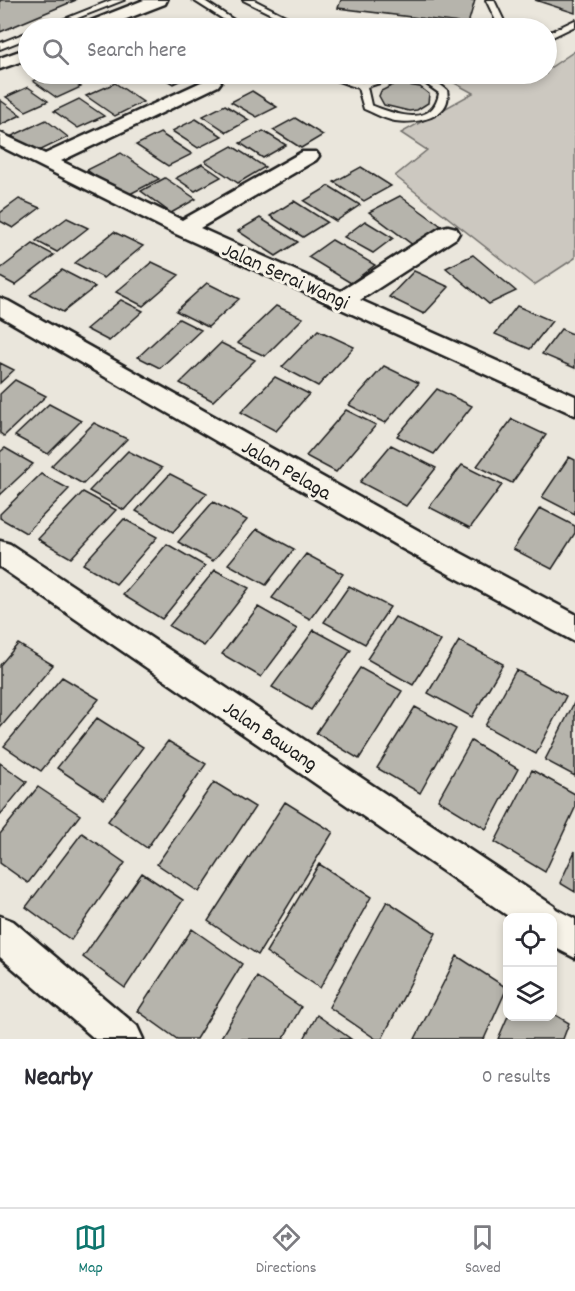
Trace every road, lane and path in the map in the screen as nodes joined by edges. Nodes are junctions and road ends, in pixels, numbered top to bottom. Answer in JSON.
{"nodes":[{"id":1,"x":120,"y":0,"type":"edge"},
{"id":2,"x":159,"y":0,"type":"edge"},
{"id":3,"x":197,"y":0,"type":"edge"},
{"id":4,"x":247,"y":0,"type":"edge"},
{"id":5,"x":489,"y":0,"type":"edge"},
{"id":6,"x":72,"y":18,"type":"edge"},
{"id":7,"x":113,"y":18,"type":"edge"},
{"id":8,"x":226,"y":18,"type":"edge"},
{"id":9,"x":284,"y":18,"type":"edge"},
{"id":10,"x":498,"y":18,"type":"edge"},
{"id":11,"x":575,"y":23,"type":"edge"},
{"id":12,"x":557,"y":33,"type":"edge"},
{"id":13,"x":18,"y":39,"type":"edge"},
{"id":14,"x":0,"y":46,"type":"edge"},
{"id":15,"x":18,"y":57,"type":"edge"},
{"id":16,"x":0,"y":64,"type":"edge"},
{"id":17,"x":208,"y":84,"type":"edge"},
{"id":18,"x":356,"y":84,"type":"edge"},
{"id":19,"x":366,"y":84,"type":"edge"},
{"id":20,"x":438,"y":84,"type":"edge"},
{"id":21,"x":362,"y":86,"type":"junction"},
{"id":22,"x":0,"y":139,"type":"edge"},
{"id":23,"x":309,"y":156,"type":"dead end"},
{"id":24,"x":45,"y":161,"type":"junction"},
{"id":25,"x":183,"y":229,"type":"junction"},
{"id":26,"x":448,"y":232,"type":"dead end"},
{"id":27,"x":344,"y":300,"type":"junction"},
{"id":28,"x":0,"y":306,"type":"edge"},
{"id":29,"x":575,"y":406,"type":"edge"},
{"id":30,"x":0,"y":552,"type":"edge"},
{"id":31,"x":575,"y":629,"type":"edge"},
{"id":32,"x":535,"y":913,"type":"edge"},
{"id":33,"x":557,"y":928,"type":"edge"},
{"id":34,"x":0,"y":934,"type":"edge"},
{"id":35,"x":575,"y":940,"type":"edge"},
{"id":36,"x":124,"y":1039,"type":"edge"}],
"edges":[{"from":1,"to":6,"type":"lane"},
{"from":2,"to":7,"type":"street"},
{"from":3,"to":8,"type":"lane"},
{"from":4,"to":9,"type":"lane"},
{"from":5,"to":10,"type":"lane"},
{"from":11,"to":12,"type":"lane"},
{"from":13,"to":14,"type":"lane"},
{"from":15,"to":16,"type":"street"},
{"from":17,"to":24,"type":"street"},
{"from":18,"to":21,"type":"lane"},
{"from":19,"to":21,"type":"lane"},
{"from":20,"to":21,"type":"lane"},
{"from":22,"to":24,"type":"street","name":"Jalan Serai Wangi"},
{"from":23,"to":25,"type":"street"},
{"from":24,"to":25,"type":"street","name":"Jalan Serai Wangi"},
{"from":25,"to":27,"type":"street","name":"Jalan Serai Wangi"},
{"from":26,"to":27,"type":"street"},
{"from":27,"to":29,"type":"street","name":"Jalan Serai Wangi"},
{"from":28,"to":31,"type":"street","name":"Jalan Pelaga"},
{"from":30,"to":32,"type":"street","name":"Jalan Bawang"},
{"from":33,"to":35,"type":"street"},
{"from":34,"to":36,"type":"street"}]}
